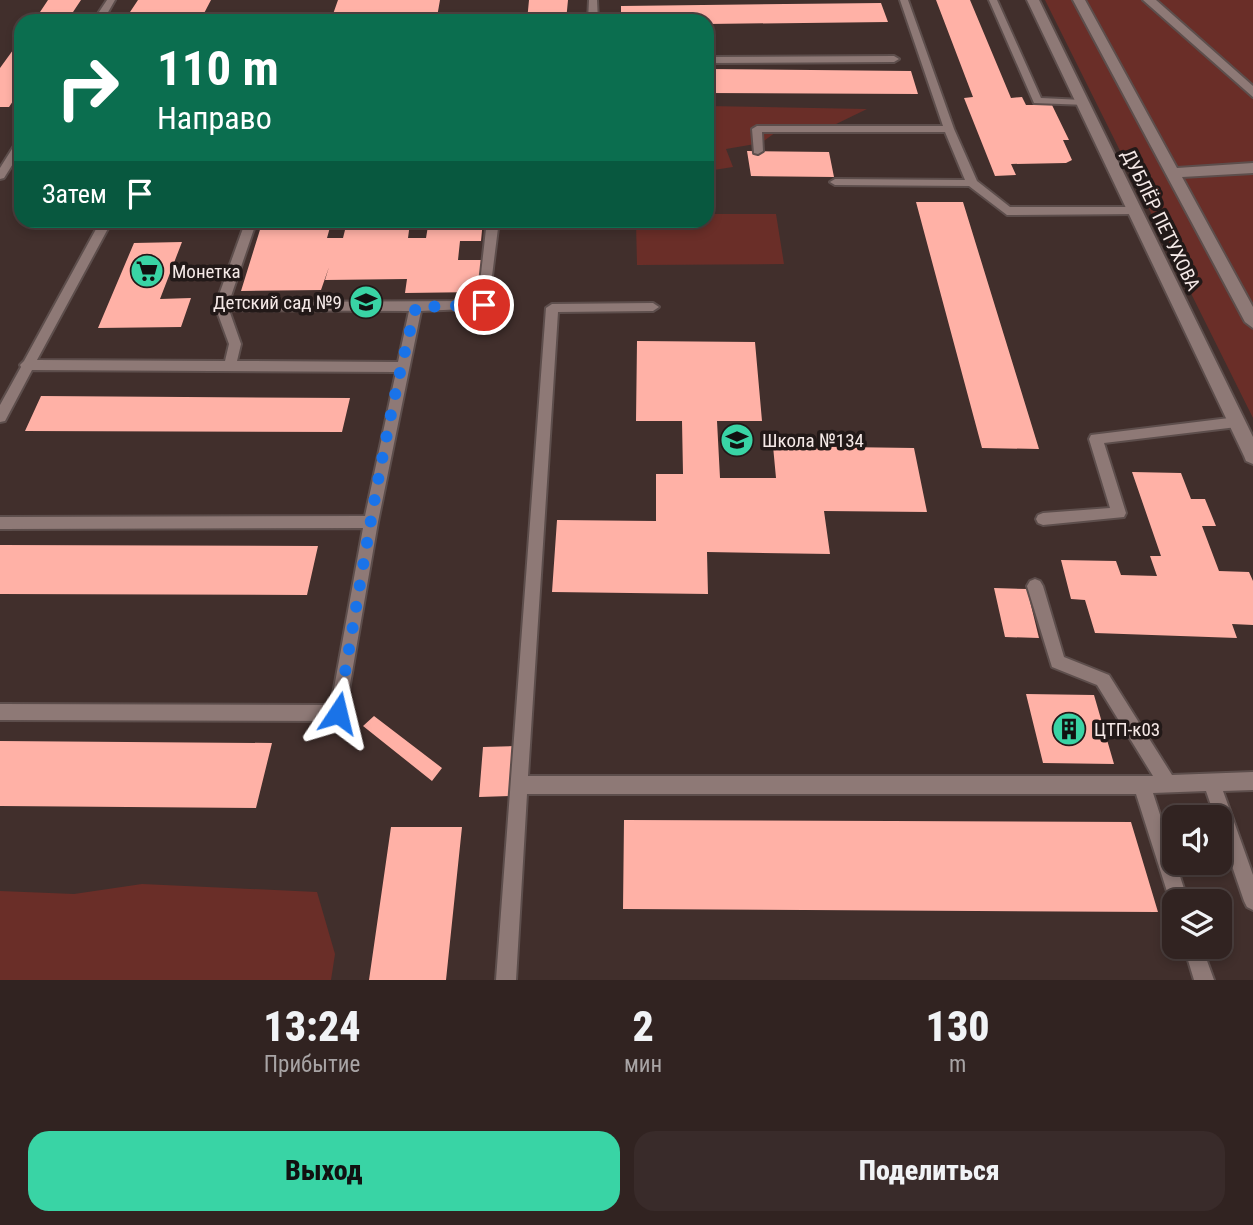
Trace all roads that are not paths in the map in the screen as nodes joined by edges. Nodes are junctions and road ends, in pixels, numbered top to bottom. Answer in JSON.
{"nodes":[{"id":1,"x":904,"y":0,"type":"edge"},
{"id":2,"x":993,"y":0,"type":"edge"},
{"id":3,"x":1033,"y":0,"type":"edge"},
{"id":4,"x":1079,"y":0,"type":"edge"},
{"id":5,"x":1149,"y":0,"type":"edge"},
{"id":6,"x":894,"y":59,"type":"dead end"},
{"id":7,"x":714,"y":60,"type":"edge"},
{"id":8,"x":1253,"y":93,"type":"edge"},
{"id":9,"x":1083,"y":103,"type":"junction"},
{"id":10,"x":949,"y":129,"type":"junction"},
{"id":11,"x":758,"y":151,"type":"dead end"},
{"id":12,"x":14,"y":154,"type":"edge"},
{"id":13,"x":1253,"y":168,"type":"edge"},
{"id":14,"x":1172,"y":173,"type":"junction"},
{"id":15,"x":0,"y":176,"type":"edge"},
{"id":16,"x":835,"y":182,"type":"dead end"},
{"id":17,"x":972,"y":183,"type":"junction"},
{"id":18,"x":1135,"y":211,"type":"junction"},
{"id":19,"x":101,"y":228,"type":"edge"},
{"id":20,"x":249,"y":228,"type":"edge"},
{"id":21,"x":492,"y":228,"type":"edge"},
{"id":22,"x":220,"y":306,"type":"junction"},
{"id":23,"x":416,"y":307,"type":"junction"},
{"id":24,"x":653,"y":307,"type":"dead end"},
{"id":25,"x":1253,"y":322,"type":"edge"},
{"id":26,"x":26,"y":365,"type":"junction"},
{"id":27,"x":230,"y":366,"type":"junction"},
{"id":28,"x":402,"y":367,"type":"junction"},
{"id":29,"x":0,"y":417,"type":"edge"},
{"id":30,"x":1237,"y":422,"type":"junction"},
{"id":31,"x":1253,"y":456,"type":"edge"},
{"id":32,"x":1043,"y":519,"type":"dead end"},
{"id":33,"x":371,"y":522,"type":"junction"},
{"id":34,"x":0,"y":523,"type":"edge"},
{"id":35,"x":1035,"y":586,"type":"dead end"},
{"id":36,"x":0,"y":712,"type":"edge"},
{"id":37,"x":1253,"y":781,"type":"edge"},
{"id":38,"x":1167,"y":783,"type":"junction"},
{"id":39,"x":1212,"y":783,"type":"junction"},
{"id":40,"x":520,"y":785,"type":"junction"},
{"id":41,"x":1142,"y":785,"type":"junction"},
{"id":42,"x":1175,"y":889,"type":"edge"},
{"id":43,"x":1253,"y":901,"type":"edge"},
{"id":44,"x":1197,"y":959,"type":"edge"},
{"id":45,"x":506,"y":980,"type":"edge"},
{"id":46,"x":1204,"y":980,"type":"edge"}],
"edges":[{"from":1,"to":10,"type":"lane"},
{"from":2,"to":9,"type":"lane"},
{"from":3,"to":9,"type":"street","name":"ДУБЛЁР ПЕТУХОВА"},
{"from":4,"to":14,"type":"street"},
{"from":5,"to":8,"type":"street"},
{"from":6,"to":7,"type":"lane"},
{"from":9,"to":18,"type":"street","name":"ДУБЛЁР ПЕТУХОВА"},
{"from":10,"to":11,"type":"lane"},
{"from":10,"to":17,"type":"lane"},
{"from":12,"to":15,"type":"lane"},
{"from":13,"to":14,"type":"street"},
{"from":14,"to":25,"type":"street"},
{"from":16,"to":17,"type":"lane"},
{"from":17,"to":18,"type":"lane"},
{"from":18,"to":30,"type":"street","name":"ДУБЛЁР ПЕТУХОВА"},
{"from":19,"to":26,"type":"lane"},
{"from":20,"to":22,"type":"lane"},
{"from":21,"to":23,"type":"lane"},
{"from":22,"to":23,"type":"lane"},
{"from":22,"to":27,"type":"lane"},
{"from":23,"to":28,"type":"lane"},
{"from":24,"to":40,"type":"lane"},
{"from":26,"to":27,"type":"lane"},
{"from":26,"to":29,"type":"lane"},
{"from":27,"to":28,"type":"lane"},
{"from":28,"to":33,"type":"lane"},
{"from":30,"to":31,"type":"street","name":"ДУБЛЁР ПЕТУХОВА"},
{"from":30,"to":32,"type":"lane"},
{"from":33,"to":34,"type":"lane"},
{"from":33,"to":36,"type":"lane"},
{"from":35,"to":38,"type":"lane"},
{"from":37,"to":39,"type":"lane"},
{"from":38,"to":39,"type":"lane"},
{"from":38,"to":41,"type":"lane"},
{"from":39,"to":43,"type":"lane"},
{"from":40,"to":41,"type":"lane"},
{"from":40,"to":45,"type":"lane"},
{"from":41,"to":42,"type":"lane"},
{"from":44,"to":46,"type":"lane"}]}
